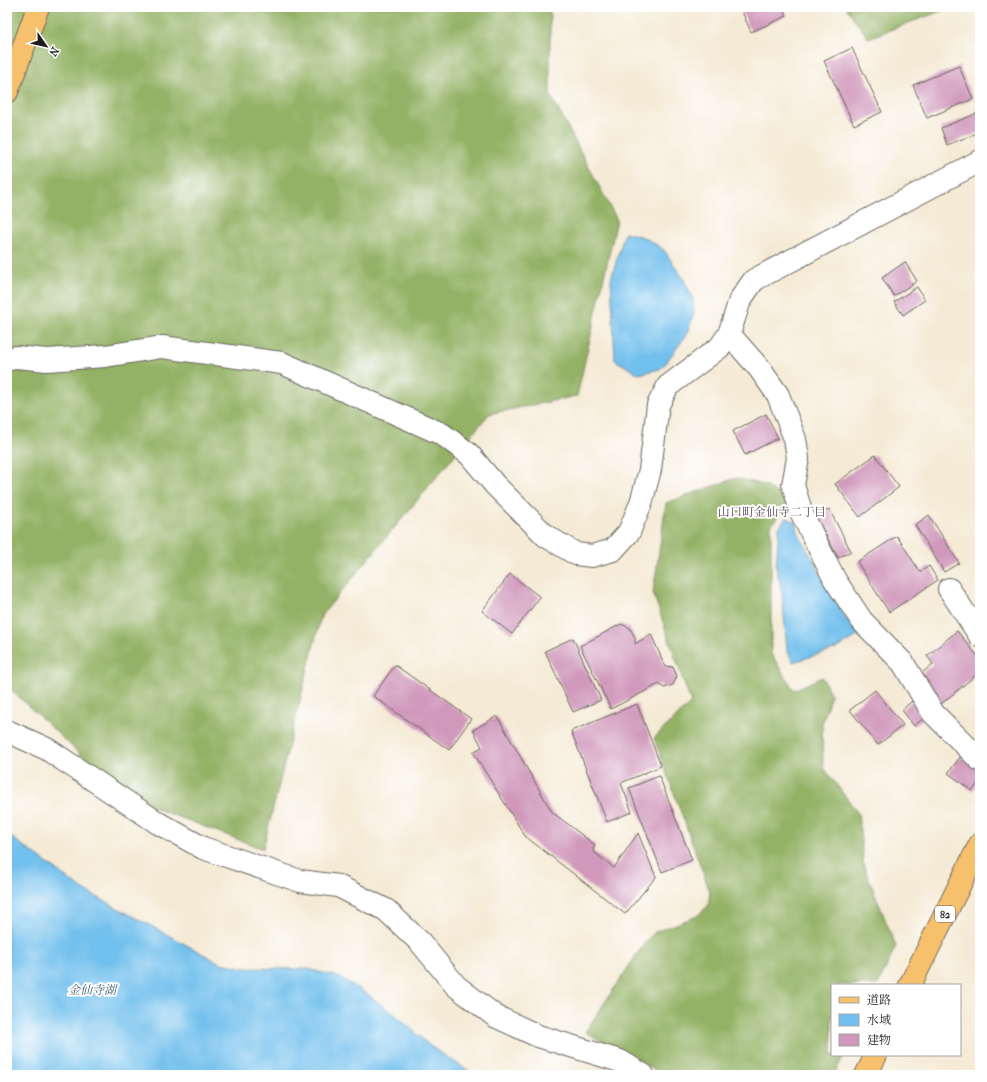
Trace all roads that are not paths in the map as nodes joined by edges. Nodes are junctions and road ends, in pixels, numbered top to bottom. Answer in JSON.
{"nodes":[{"id":1,"x":38,"y":7,"type":"edge"},
{"id":2,"x":7,"y":92,"type":"edge"},
{"id":3,"x":980,"y":161,"type":"edge"},
{"id":4,"x":729,"y":334,"type":"junction"},
{"id":5,"x":7,"y":360,"type":"edge"},
{"id":6,"x":949,"y":589,"type":"dead end"},
{"id":7,"x":980,"y":636,"type":"edge"},
{"id":8,"x":7,"y":731,"type":"edge"},
{"id":9,"x":980,"y":760,"type":"edge"},
{"id":10,"x":980,"y":844,"type":"edge"},
{"id":11,"x":910,"y":984,"type":"edge"},
{"id":12,"x":876,"y":1056,"type":"edge"},
{"id":13,"x":643,"y":1075,"type":"edge"},
{"id":14,"x":866,"y":1075,"type":"edge"}],
"edges":[{"from":1,"to":2,"type":"main road"},
{"from":3,"to":4,"type":"street"},
{"from":4,"to":5,"type":"street"},
{"from":4,"to":9,"type":"street"},
{"from":6,"to":7,"type":"street"},
{"from":8,"to":13,"type":"street"},
{"from":10,"to":11,"type":"main road","number":"82"},
{"from":12,"to":14,"type":"main road"}]}
